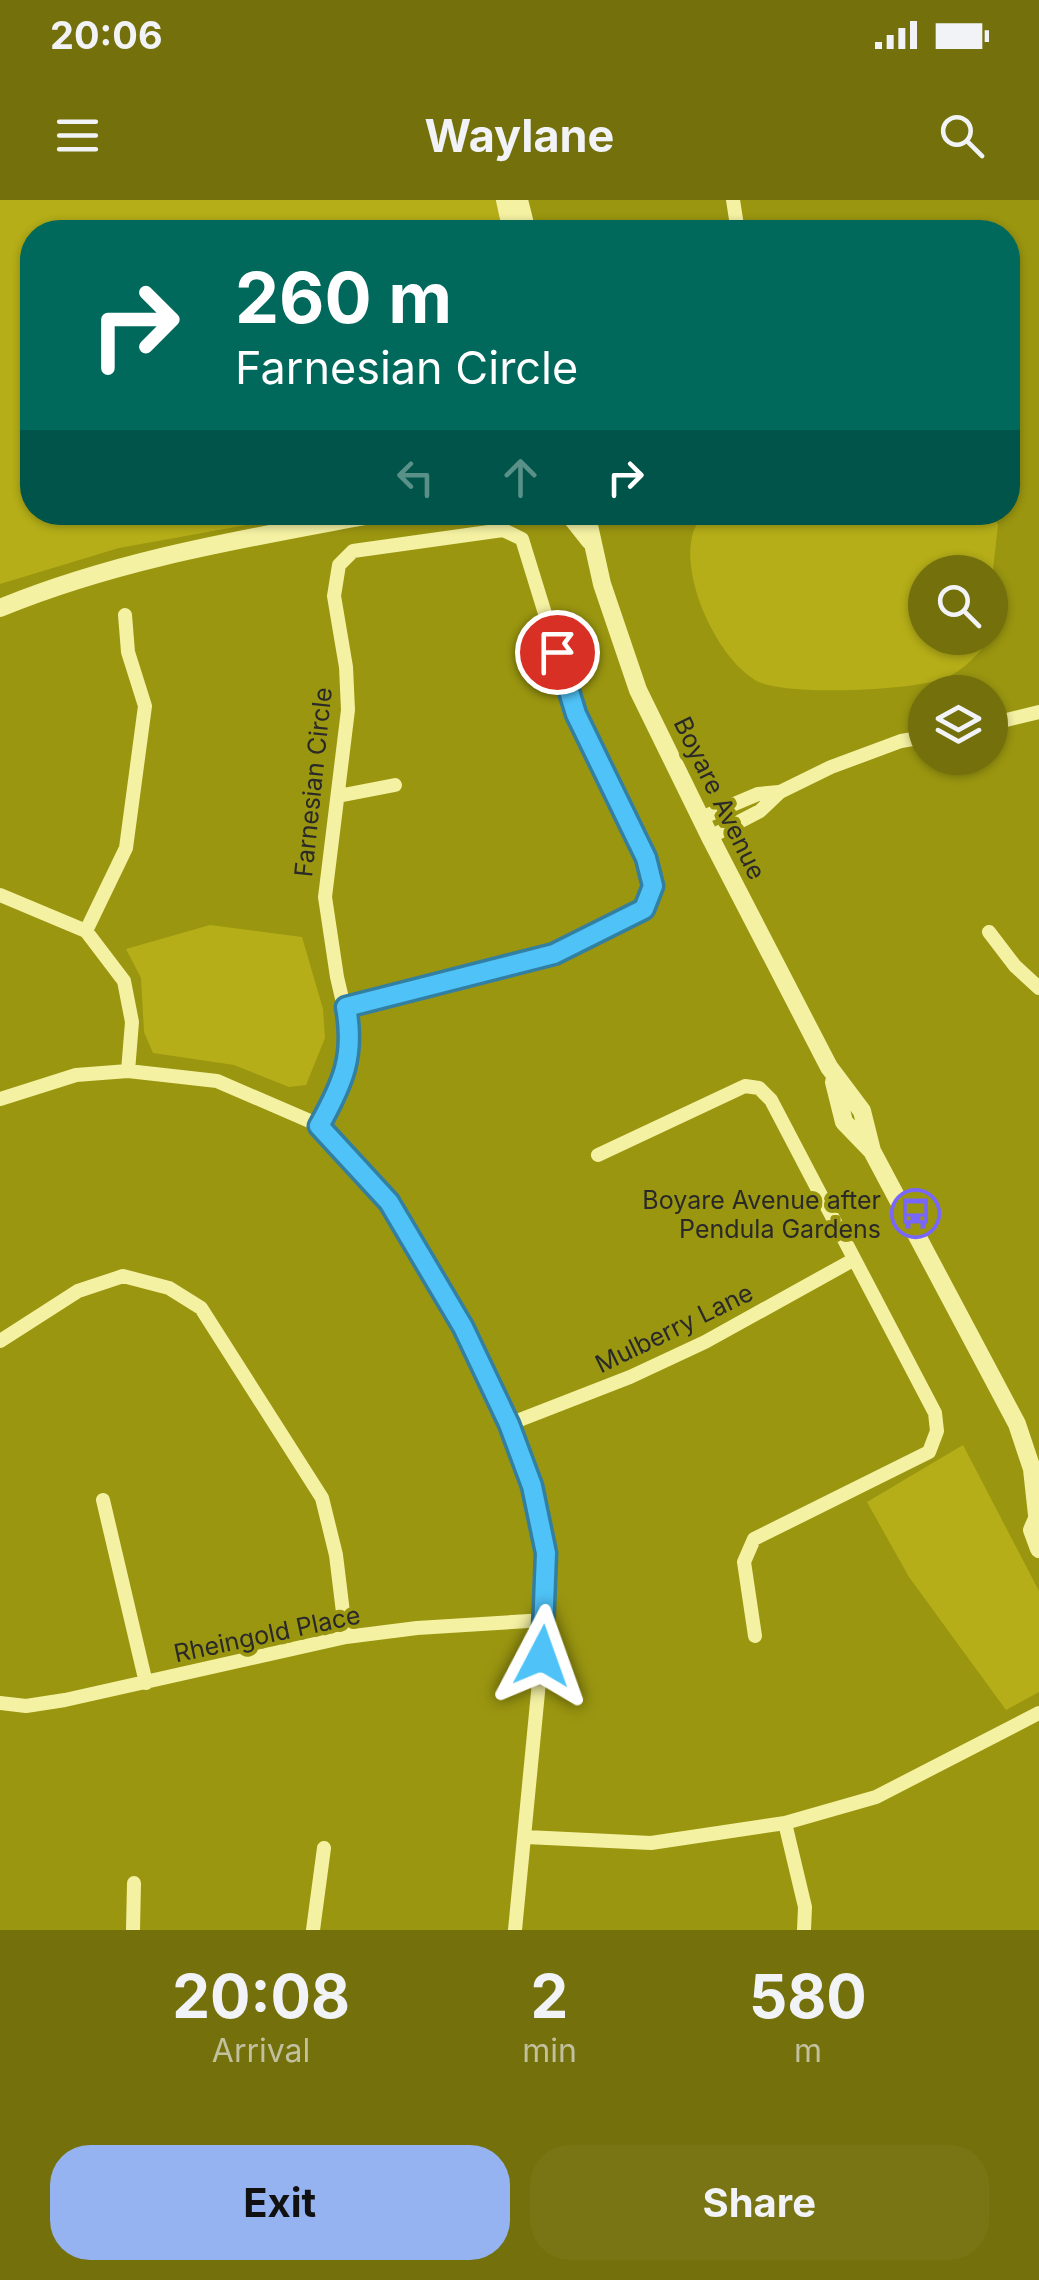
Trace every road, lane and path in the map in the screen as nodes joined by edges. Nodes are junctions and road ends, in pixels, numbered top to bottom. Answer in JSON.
{"nodes":[{"id":1,"x":315,"y":525,"type":"edge"},
{"id":2,"x":577,"y":525,"type":"edge"},
{"id":3,"x":590,"y":525,"type":"edge"},
{"id":4,"x":590,"y":542,"type":"junction"},
{"id":5,"x":0,"y":608,"type":"edge"},
{"id":6,"x":124,"y":615,"type":"dead end"},
{"id":7,"x":1039,"y":712,"type":"edge"},
{"id":8,"x":1008,"y":720,"type":"edge"},
{"id":9,"x":908,"y":740,"type":"edge"},
{"id":10,"x":395,"y":785,"type":"dead end"},
{"id":11,"x":780,"y":792,"type":"junction"},
{"id":12,"x":338,"y":796,"type":"junction"},
{"id":13,"x":700,"y":818,"type":"junction"},
{"id":14,"x":710,"y":838,"type":"junction"},
{"id":15,"x":0,"y":896,"type":"edge"},
{"id":16,"x":86,"y":931,"type":"junction"},
{"id":17,"x":989,"y":932,"type":"dead end"},
{"id":18,"x":1039,"y":988,"type":"edge"},
{"id":19,"x":346,"y":1007,"type":"junction"},
{"id":20,"x":128,"y":1070,"type":"junction"},
{"id":21,"x":0,"y":1099,"type":"edge"},
{"id":22,"x":319,"y":1126,"type":"junction"},
{"id":23,"x":598,"y":1155,"type":"dead end"},
{"id":24,"x":853,"y":1260,"type":"junction"},
{"id":25,"x":0,"y":1341,"type":"edge"},
{"id":26,"x":509,"y":1424,"type":"junction"},
{"id":27,"x":1036,"y":1474,"type":"edge"},
{"id":28,"x":103,"y":1500,"type":"dead end"},
{"id":29,"x":1038,"y":1514,"type":"edge"},
{"id":30,"x":1039,"y":1549,"type":"edge"},
{"id":31,"x":545,"y":1620,"type":"junction"},
{"id":32,"x":755,"y":1636,"type":"dead end"},
{"id":33,"x":346,"y":1637,"type":"junction"},
{"id":34,"x":146,"y":1683,"type":"junction"},
{"id":35,"x":0,"y":1703,"type":"edge"},
{"id":36,"x":1039,"y":1713,"type":"edge"},
{"id":37,"x":785,"y":1824,"type":"junction"},
{"id":38,"x":526,"y":1837,"type":"junction"},
{"id":39,"x":324,"y":1848,"type":"dead end"},
{"id":40,"x":134,"y":1883,"type":"dead end"},
{"id":41,"x":133,"y":1930,"type":"edge"},
{"id":42,"x":313,"y":1930,"type":"edge"},
{"id":43,"x":515,"y":1930,"type":"edge"},
{"id":44,"x":804,"y":1930,"type":"edge"}],
"edges":[{"from":1,"to":5,"type":"street"},
{"from":2,"to":4,"type":"street","name":"Boyare Avenue"},
{"from":3,"to":4,"type":"street","name":"Boyare Avenue"},
{"from":4,"to":13,"type":"street","name":"Boyare Avenue"},
{"from":6,"to":16,"type":"street"},
{"from":7,"to":8,"type":"street"},
{"from":9,"to":11,"type":"street"},
{"from":10,"to":12,"type":"street"},
{"from":11,"to":13,"type":"street"},
{"from":11,"to":14,"type":"street"},
{"from":12,"to":19,"type":"street","name":"Farnesian Circle"},
{"from":12,"to":19,"type":"street","name":"Farnesian Circle"},
{"from":13,"to":14,"type":"street","name":"Boyare Avenue"},
{"from":14,"to":27,"type":"street","name":"Boyare Avenue"},
{"from":15,"to":16,"type":"street"},
{"from":16,"to":20,"type":"street"},
{"from":17,"to":18,"type":"street"},
{"from":19,"to":22,"type":"street","name":"Farnesian Circle"},
{"from":20,"to":21,"type":"street"},
{"from":20,"to":22,"type":"street"},
{"from":22,"to":26,"type":"street"},
{"from":23,"to":24,"type":"street"},
{"from":24,"to":26,"type":"street","name":"Mulberry Lane"},
{"from":24,"to":32,"type":"street"},
{"from":25,"to":33,"type":"street"},
{"from":26,"to":31,"type":"street"},
{"from":27,"to":29,"type":"street","name":"Boyare Avenue"},
{"from":28,"to":34,"type":"street"},
{"from":29,"to":30,"type":"street","name":"Boyare Avenue"},
{"from":31,"to":33,"type":"street","name":"Rheingold Place"},
{"from":31,"to":38,"type":"street"},
{"from":33,"to":34,"type":"street","name":"Rheingold Place"},
{"from":34,"to":35,"type":"street","name":"Rheingold Place"},
{"from":36,"to":37,"type":"street"},
{"from":37,"to":38,"type":"street"},
{"from":37,"to":44,"type":"street"},
{"from":38,"to":43,"type":"street"},
{"from":39,"to":42,"type":"street"},
{"from":40,"to":41,"type":"street"}]}
